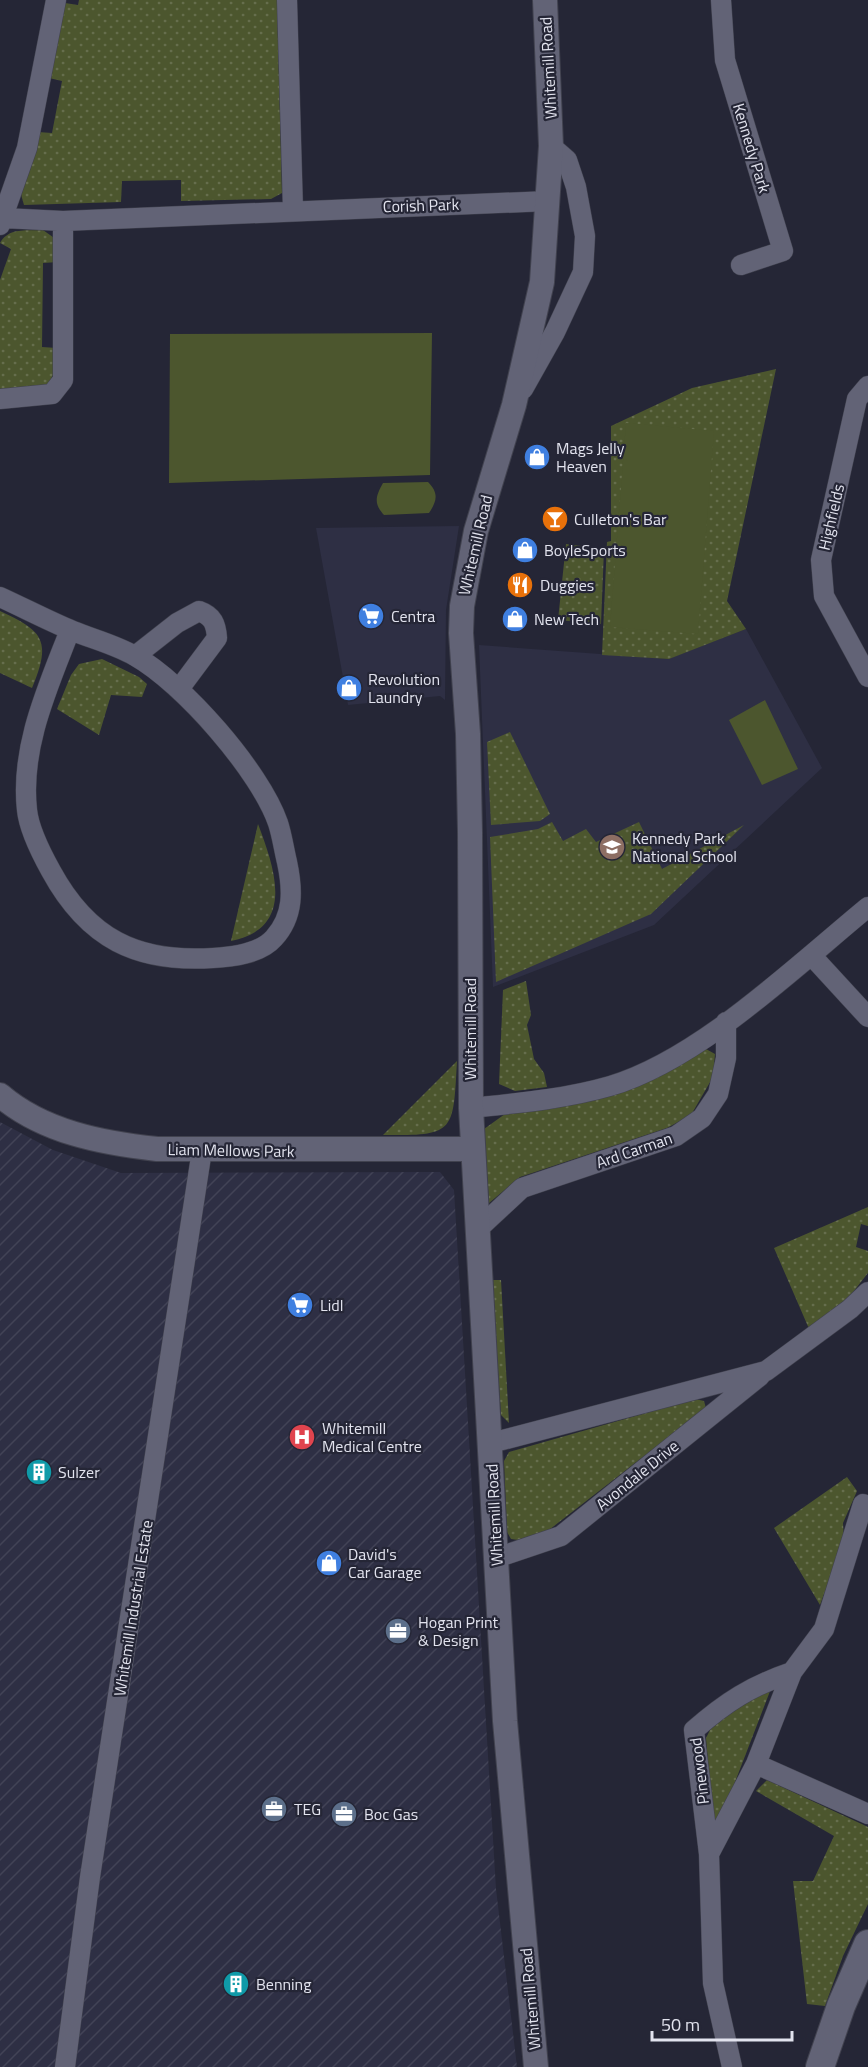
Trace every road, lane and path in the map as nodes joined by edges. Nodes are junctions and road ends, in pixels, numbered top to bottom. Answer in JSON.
{"nodes":[{"id":1,"x":56,"y":0,"type":"edge"},
{"id":2,"x":287,"y":0,"type":"edge"},
{"id":3,"x":545,"y":0,"type":"edge"},
{"id":4,"x":721,"y":0,"type":"edge"},
{"id":5,"x":551,"y":146,"type":"junction"},
{"id":6,"x":549,"y":201,"type":"junction"},
{"id":7,"x":293,"y":210,"type":"junction"},
{"id":8,"x":63,"y":221,"type":"junction"},
{"id":9,"x":2,"y":222,"type":"edge"},
{"id":10,"x":741,"y":265,"type":"dead end"},
{"id":11,"x":868,"y":386,"type":"edge"},
{"id":12,"x":0,"y":399,"type":"edge"},
{"id":13,"x":514,"y":405,"type":"junction"},
{"id":14,"x":0,"y":597,"type":"edge"},
{"id":15,"x":70,"y":630,"type":"junction"},
{"id":16,"x":135,"y":656,"type":"junction"},
{"id":17,"x":868,"y":677,"type":"edge"},
{"id":18,"x":179,"y":689,"type":"junction"},
{"id":19,"x":868,"y":907,"type":"edge"},
{"id":20,"x":811,"y":954,"type":"junction"},
{"id":21,"x":868,"y":1017,"type":"edge"},
{"id":22,"x":726,"y":1022,"type":"junction"},
{"id":23,"x":0,"y":1095,"type":"edge"},
{"id":24,"x":471,"y":1108,"type":"junction"},
{"id":25,"x":473,"y":1149,"type":"junction"},
{"id":26,"x":202,"y":1150,"type":"junction"},
{"id":27,"x":479,"y":1228,"type":"junction"},
{"id":28,"x":868,"y":1292,"type":"edge"},
{"id":29,"x":766,"y":1371,"type":"junction"},
{"id":30,"x":491,"y":1443,"type":"junction"},
{"id":31,"x":863,"y":1504,"type":"dead end"},
{"id":32,"x":496,"y":1558,"type":"junction"},
{"id":33,"x":792,"y":1672,"type":"junction"},
{"id":34,"x":756,"y":1764,"type":"junction"},
{"id":35,"x":868,"y":1814,"type":"edge"},
{"id":36,"x":709,"y":1854,"type":"junction"},
{"id":37,"x":868,"y":1944,"type":"edge"},
{"id":38,"x":65,"y":2067,"type":"edge"},
{"id":39,"x":536,"y":2067,"type":"edge"},
{"id":40,"x":732,"y":2067,"type":"edge"},
{"id":41,"x":820,"y":2067,"type":"edge"}],
"edges":[{"from":1,"to":9,"type":"street","name":"Corish Park"},
{"from":2,"to":7,"type":"street"},
{"from":3,"to":5,"type":"street","name":"Whitemill Road"},
{"from":4,"to":10,"type":"street","name":"Kennedy Park"},
{"from":5,"to":6,"type":"street","name":"Whitemill Road"},
{"from":5,"to":13,"type":"street"},
{"from":6,"to":7,"type":"street","name":"Corish Park"},
{"from":6,"to":13,"type":"street","name":"Whitemill Road"},
{"from":7,"to":8,"type":"street","name":"Corish Park"},
{"from":8,"to":9,"type":"street","name":"Corish Park"},
{"from":8,"to":12,"type":"street"},
{"from":11,"to":17,"type":"street","name":"Highfields"},
{"from":13,"to":24,"type":"street","name":"Whitemill Road"},
{"from":14,"to":15,"type":"street"},
{"from":15,"to":16,"type":"street"},
{"from":15,"to":18,"type":"street"},
{"from":16,"to":18,"type":"street"},
{"from":16,"to":18,"type":"street"},
{"from":19,"to":20,"type":"street"},
{"from":20,"to":21,"type":"street"},
{"from":20,"to":22,"type":"street"},
{"from":22,"to":24,"type":"street"},
{"from":22,"to":27,"type":"street","name":"Ard Carman"},
{"from":23,"to":26,"type":"street","name":"Liam Mellows Park"},
{"from":24,"to":25,"type":"street","name":"Whitemill Road"},
{"from":25,"to":26,"type":"street","name":"Liam Mellows Park"},
{"from":25,"to":27,"type":"street","name":"Whitemill Road"},
{"from":26,"to":38,"type":"street","name":"Whitemill Industrial Estate"},
{"from":27,"to":30,"type":"street","name":"Whitemill Road"},
{"from":28,"to":29,"type":"street","name":"Avondale Drive"},
{"from":29,"to":30,"type":"street","name":"Avondale Drive"},
{"from":29,"to":32,"type":"street","name":"Avondale Drive"},
{"from":30,"to":32,"type":"street","name":"Whitemill Road"},
{"from":31,"to":33,"type":"street","name":"Pinewood"},
{"from":32,"to":39,"type":"street","name":"Whitemill Road"},
{"from":33,"to":34,"type":"street","name":"Pinewood"},
{"from":33,"to":36,"type":"street","name":"Pinewood"},
{"from":34,"to":35,"type":"street"},
{"from":34,"to":36,"type":"street","name":"Pinewood"},
{"from":36,"to":40,"type":"street","name":"Pinewood"},
{"from":37,"to":41,"type":"main road"}]}
